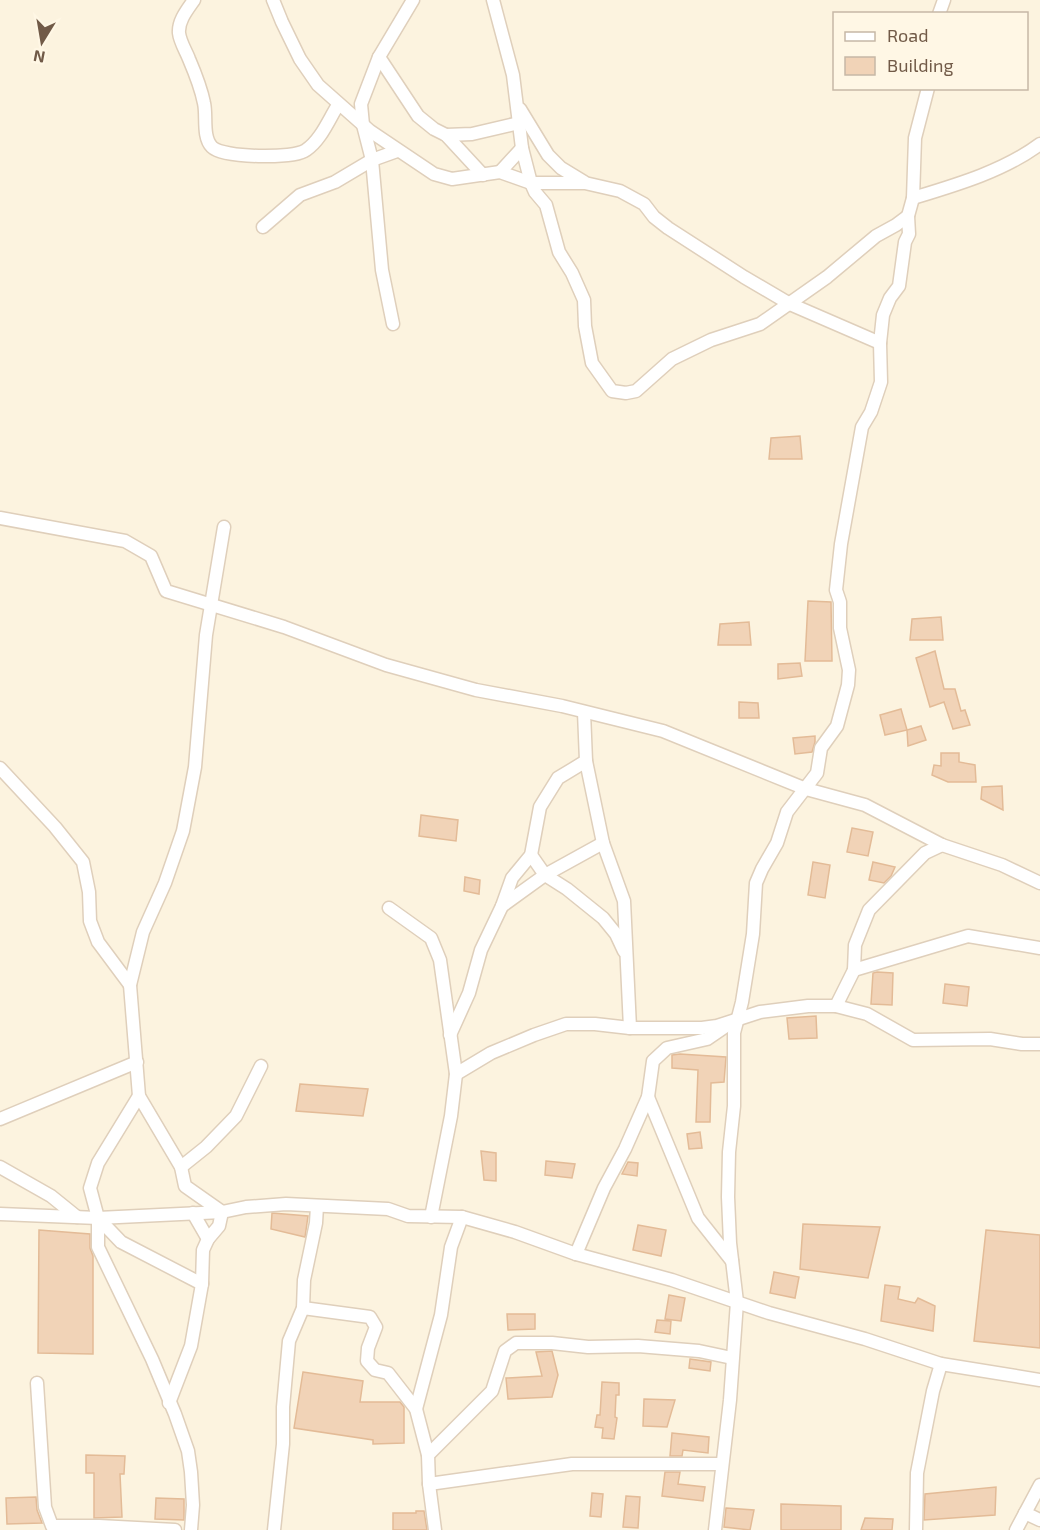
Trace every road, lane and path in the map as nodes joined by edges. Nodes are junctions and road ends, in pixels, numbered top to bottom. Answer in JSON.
{"nodes":[{"id":1,"x":194,"y":0,"type":"edge"},
{"id":2,"x":273,"y":0,"type":"edge"},
{"id":3,"x":413,"y":0,"type":"edge"},
{"id":4,"x":493,"y":0,"type":"edge"},
{"id":5,"x":379,"y":57,"type":"junction"},
{"id":6,"x":927,"y":90,"type":"edge"},
{"id":7,"x":361,"y":104,"type":"junction"},
{"id":8,"x":517,"y":104,"type":"junction"},
{"id":9,"x":338,"y":105,"type":"junction"},
{"id":10,"x":349,"y":114,"type":"junction"},
{"id":11,"x":519,"y":123,"type":"junction"},
{"id":12,"x":363,"y":125,"type":"junction"},
{"id":13,"x":446,"y":135,"type":"junction"},
{"id":14,"x":1040,"y":144,"type":"edge"},
{"id":15,"x":522,"y":148,"type":"junction"},
{"id":16,"x":397,"y":151,"type":"junction"},
{"id":17,"x":372,"y":160,"type":"junction"},
{"id":18,"x":500,"y":172,"type":"junction"},
{"id":19,"x":483,"y":176,"type":"junction"},
{"id":20,"x":531,"y":183,"type":"junction"},
{"id":21,"x":585,"y":183,"type":"junction"},
{"id":22,"x":913,"y":198,"type":"junction"},
{"id":23,"x":908,"y":216,"type":"junction"},
{"id":24,"x":263,"y":227,"type":"dead end"},
{"id":25,"x":790,"y":304,"type":"junction"},
{"id":26,"x":393,"y":324,"type":"dead end"},
{"id":27,"x":880,"y":343,"type":"junction"},
{"id":28,"x":0,"y":518,"type":"edge"},
{"id":29,"x":224,"y":527,"type":"dead end"},
{"id":30,"x":212,"y":605,"type":"junction"},
{"id":31,"x":584,"y":712,"type":"junction"},
{"id":32,"x":586,"y":761,"type":"junction"},
{"id":33,"x":0,"y":768,"type":"edge"},
{"id":34,"x":806,"y":789,"type":"junction"},
{"id":35,"x":603,"y":843,"type":"junction"},
{"id":36,"x":942,"y":845,"type":"junction"},
{"id":37,"x":531,"y":855,"type":"junction"},
{"id":38,"x":545,"y":875,"type":"junction"},
{"id":39,"x":1040,"y":883,"type":"edge"},
{"id":40,"x":502,"y":906,"type":"junction"},
{"id":41,"x":389,"y":908,"type":"dead end"},
{"id":42,"x":1040,"y":948,"type":"edge"},
{"id":43,"x":627,"y":956,"type":"junction"},
{"id":44,"x":855,"y":970,"type":"junction"},
{"id":45,"x":130,"y":985,"type":"junction"},
{"id":46,"x":836,"y":1006,"type":"junction"},
{"id":47,"x":737,"y":1018,"type":"junction"},
{"id":48,"x":630,"y":1028,"type":"junction"},
{"id":49,"x":449,"y":1036,"type":"junction"},
{"id":50,"x":1040,"y":1044,"type":"edge"},
{"id":51,"x":137,"y":1062,"type":"junction"},
{"id":52,"x":261,"y":1066,"type":"dead end"},
{"id":53,"x":456,"y":1074,"type":"junction"},
{"id":54,"x":140,"y":1096,"type":"junction"},
{"id":55,"x":648,"y":1097,"type":"junction"},
{"id":56,"x":0,"y":1119,"type":"edge"},
{"id":57,"x":0,"y":1167,"type":"edge"},
{"id":58,"x":182,"y":1167,"type":"junction"},
{"id":59,"x":317,"y":1206,"type":"junction"},
{"id":60,"x":222,"y":1212,"type":"junction"},
{"id":61,"x":193,"y":1213,"type":"junction"},
{"id":62,"x":0,"y":1214,"type":"edge"},
{"id":63,"x":77,"y":1217,"type":"junction"},
{"id":64,"x":431,"y":1217,"type":"junction"},
{"id":65,"x":462,"y":1217,"type":"junction"},
{"id":66,"x":98,"y":1218,"type":"junction"},
{"id":67,"x":208,"y":1239,"type":"junction"},
{"id":68,"x":576,"y":1254,"type":"junction"},
{"id":69,"x":732,"y":1262,"type":"junction"},
{"id":70,"x":202,"y":1284,"type":"junction"},
{"id":71,"x":737,"y":1302,"type":"junction"},
{"id":72,"x":303,"y":1308,"type":"junction"},
{"id":73,"x":732,"y":1358,"type":"junction"},
{"id":74,"x":941,"y":1364,"type":"junction"},
{"id":75,"x":1040,"y":1380,"type":"edge"},
{"id":76,"x":37,"y":1383,"type":"dead end"},
{"id":77,"x":169,"y":1402,"type":"junction"},
{"id":78,"x":416,"y":1409,"type":"junction"},
{"id":79,"x":428,"y":1455,"type":"junction"},
{"id":80,"x":722,"y":1464,"type":"junction"},
{"id":81,"x":429,"y":1484,"type":"junction"},
{"id":82,"x":1040,"y":1485,"type":"edge"},
{"id":83,"x":1025,"y":1513,"type":"junction"},
{"id":84,"x":1040,"y":1520,"type":"edge"},
{"id":85,"x":175,"y":1530,"type":"edge"},
{"id":86,"x":191,"y":1530,"type":"edge"},
{"id":87,"x":274,"y":1530,"type":"edge"},
{"id":88,"x":435,"y":1530,"type":"edge"},
{"id":89,"x":715,"y":1530,"type":"edge"},
{"id":90,"x":916,"y":1530,"type":"edge"},
{"id":91,"x":1016,"y":1530,"type":"edge"}],
"edges":[{"from":1,"to":9,"type":"street"},
{"from":2,"to":9,"type":"street"},
{"from":3,"to":5,"type":"street"},
{"from":4,"to":8,"type":"street"},
{"from":5,"to":7,"type":"street"},
{"from":5,"to":13,"type":"street"},
{"from":6,"to":22,"type":"street"},
{"from":7,"to":10,"type":"street"},
{"from":7,"to":12,"type":"street"},
{"from":8,"to":11,"type":"street"},
{"from":8,"to":21,"type":"street"},
{"from":9,"to":10,"type":"street"},
{"from":10,"to":12,"type":"street"},
{"from":11,"to":13,"type":"street"},
{"from":11,"to":15,"type":"street"},
{"from":12,"to":16,"type":"street"},
{"from":12,"to":17,"type":"street"},
{"from":13,"to":19,"type":"street"},
{"from":14,"to":22,"type":"street"},
{"from":15,"to":18,"type":"street"},
{"from":15,"to":20,"type":"street"},
{"from":16,"to":17,"type":"street"},
{"from":16,"to":19,"type":"street"},
{"from":17,"to":24,"type":"street"},
{"from":17,"to":26,"type":"street"},
{"from":18,"to":19,"type":"street"},
{"from":18,"to":20,"type":"street"},
{"from":20,"to":21,"type":"street"},
{"from":20,"to":25,"type":"street"},
{"from":21,"to":25,"type":"street"},
{"from":22,"to":23,"type":"street"},
{"from":23,"to":25,"type":"street"},
{"from":23,"to":27,"type":"street"},
{"from":25,"to":27,"type":"street"},
{"from":27,"to":34,"type":"street"},
{"from":28,"to":30,"type":"street"},
{"from":29,"to":30,"type":"street"},
{"from":30,"to":31,"type":"street"},
{"from":30,"to":45,"type":"street"},
{"from":31,"to":32,"type":"street"},
{"from":31,"to":34,"type":"street"},
{"from":32,"to":35,"type":"street"},
{"from":32,"to":37,"type":"street"},
{"from":33,"to":45,"type":"street"},
{"from":34,"to":36,"type":"street"},
{"from":34,"to":47,"type":"street"},
{"from":35,"to":38,"type":"street"},
{"from":35,"to":43,"type":"street"},
{"from":36,"to":39,"type":"street"},
{"from":36,"to":44,"type":"street"},
{"from":37,"to":38,"type":"street"},
{"from":37,"to":40,"type":"street"},
{"from":38,"to":40,"type":"street"},
{"from":38,"to":43,"type":"street"},
{"from":40,"to":49,"type":"street"},
{"from":41,"to":49,"type":"street"},
{"from":42,"to":44,"type":"street"},
{"from":43,"to":48,"type":"street"},
{"from":44,"to":46,"type":"street"},
{"from":45,"to":51,"type":"street"},
{"from":46,"to":47,"type":"street"},
{"from":46,"to":50,"type":"street"},
{"from":47,"to":48,"type":"street"},
{"from":47,"to":55,"type":"street"},
{"from":47,"to":69,"type":"street"},
{"from":48,"to":53,"type":"street"},
{"from":49,"to":53,"type":"street"},
{"from":51,"to":54,"type":"street"},
{"from":51,"to":56,"type":"street"},
{"from":52,"to":58,"type":"street"},
{"from":53,"to":64,"type":"street"},
{"from":54,"to":58,"type":"street"},
{"from":54,"to":66,"type":"street"},
{"from":55,"to":68,"type":"street"},
{"from":55,"to":69,"type":"street"},
{"from":57,"to":63,"type":"street"},
{"from":58,"to":60,"type":"street"},
{"from":59,"to":60,"type":"street"},
{"from":59,"to":64,"type":"street"},
{"from":59,"to":72,"type":"street"},
{"from":60,"to":61,"type":"street"},
{"from":60,"to":67,"type":"street"},
{"from":61,"to":66,"type":"street"},
{"from":61,"to":67,"type":"street"},
{"from":62,"to":63,"type":"street"},
{"from":63,"to":66,"type":"street"},
{"from":64,"to":65,"type":"street"},
{"from":65,"to":68,"type":"street"},
{"from":65,"to":78,"type":"street"},
{"from":66,"to":70,"type":"street"},
{"from":66,"to":77,"type":"street"},
{"from":67,"to":70,"type":"street"},
{"from":68,"to":71,"type":"street"},
{"from":69,"to":71,"type":"street"},
{"from":70,"to":77,"type":"street"},
{"from":71,"to":73,"type":"street"},
{"from":71,"to":74,"type":"street"},
{"from":72,"to":78,"type":"street"},
{"from":72,"to":87,"type":"street"},
{"from":73,"to":79,"type":"street"},
{"from":73,"to":80,"type":"street"},
{"from":74,"to":75,"type":"street"},
{"from":74,"to":90,"type":"street"},
{"from":76,"to":85,"type":"street"},
{"from":77,"to":86,"type":"street"},
{"from":78,"to":79,"type":"street"},
{"from":79,"to":81,"type":"street"},
{"from":80,"to":81,"type":"street"},
{"from":80,"to":89,"type":"street"},
{"from":81,"to":88,"type":"street"},
{"from":82,"to":83,"type":"street"},
{"from":83,"to":84,"type":"street"},
{"from":83,"to":91,"type":"street"}]}
